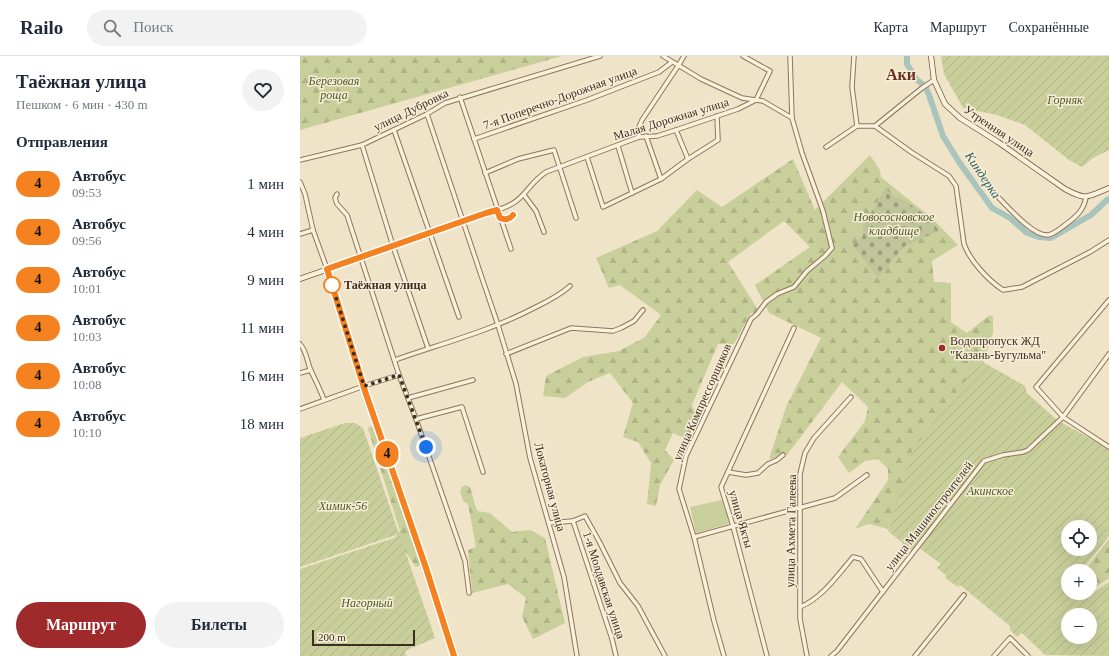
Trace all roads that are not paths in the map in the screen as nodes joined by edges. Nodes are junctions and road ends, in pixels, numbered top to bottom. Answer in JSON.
{"nodes":[{"id":1,"x":600,"y":56,"type":"edge"},
{"id":2,"x":663,"y":56,"type":"edge"},
{"id":3,"x":684,"y":56,"type":"edge"},
{"id":4,"x":743,"y":56,"type":"edge"},
{"id":5,"x":790,"y":56,"type":"edge"},
{"id":6,"x":854,"y":56,"type":"edge"},
{"id":7,"x":931,"y":56,"type":"edge"},
{"id":8,"x":672,"y":62,"type":"junction"},
{"id":9,"x":678,"y":66,"type":"junction"},
{"id":10,"x":934,"y":80,"type":"junction"},
{"id":11,"x":460,"y":97,"type":"junction"},
{"id":12,"x":756,"y":100,"type":"junction"},
{"id":13,"x":427,"y":114,"type":"junction"},
{"id":14,"x":717,"y":116,"type":"junction"},
{"id":15,"x":792,"y":118,"type":"junction"},
{"id":16,"x":857,"y":126,"type":"junction"},
{"id":17,"x":875,"y":126,"type":"junction"},
{"id":18,"x":394,"y":130,"type":"junction"},
{"id":19,"x":676,"y":130,"type":"junction"},
{"id":20,"x":646,"y":136,"type":"junction"},
{"id":21,"x":639,"y":137,"type":"junction"},
{"id":22,"x":474,"y":139,"type":"junction"},
{"id":23,"x":362,"y":145,"type":"junction"},
{"id":24,"x":618,"y":146,"type":"junction"},
{"id":25,"x":826,"y":147,"type":"dead end"},
{"id":26,"x":587,"y":157,"type":"junction"},
{"id":27,"x":688,"y":159,"type":"junction"},
{"id":28,"x":300,"y":160,"type":"edge"},
{"id":29,"x":559,"y":166,"type":"junction"},
{"id":30,"x":485,"y":173,"type":"junction"},
{"id":31,"x":661,"y":179,"type":"junction"},
{"id":32,"x":300,"y":182,"type":"edge"},
{"id":33,"x":1109,"y":188,"type":"edge"},
{"id":34,"x":632,"y":193,"type":"junction"},
{"id":35,"x":304,"y":194,"type":"junction"},
{"id":36,"x":337,"y":194,"type":"dead end"},
{"id":37,"x":300,"y":195,"type":"edge"},
{"id":38,"x":524,"y":195,"type":"junction"},
{"id":39,"x":1086,"y":197,"type":"junction"},
{"id":40,"x":999,"y":198,"type":"dead end"},
{"id":41,"x":497,"y":210,"type":"junction"},
{"id":42,"x":576,"y":218,"type":"dead end"},
{"id":43,"x":463,"y":221,"type":"junction"},
{"id":44,"x":313,"y":230,"type":"junction"},
{"id":45,"x":544,"y":232,"type":"dead end"},
{"id":46,"x":430,"y":233,"type":"junction"},
{"id":47,"x":300,"y":234,"type":"edge"},
{"id":48,"x":1109,"y":240,"type":"edge"},
{"id":49,"x":394,"y":246,"type":"junction"},
{"id":50,"x":511,"y":249,"type":"dead end"},
{"id":51,"x":360,"y":258,"type":"junction"},
{"id":52,"x":327,"y":269,"type":"junction"},
{"id":53,"x":300,"y":279,"type":"edge"},
{"id":54,"x":570,"y":286,"type":"dead end"},
{"id":55,"x":1109,"y":300,"type":"edge"},
{"id":56,"x":643,"y":310,"type":"dead end"},
{"id":57,"x":458,"y":317,"type":"dead end"},
{"id":58,"x":498,"y":325,"type":"junction"},
{"id":59,"x":794,"y":328,"type":"dead end"},
{"id":60,"x":300,"y":344,"type":"edge"},
{"id":61,"x":428,"y":348,"type":"junction"},
{"id":62,"x":506,"y":354,"type":"junction"},
{"id":63,"x":1109,"y":354,"type":"edge"},
{"id":64,"x":395,"y":360,"type":"junction"},
{"id":65,"x":311,"y":370,"type":"junction"},
{"id":66,"x":300,"y":373,"type":"edge"},
{"id":67,"x":399,"y":375,"type":"junction"},
{"id":68,"x":473,"y":380,"type":"dead end"},
{"id":69,"x":364,"y":386,"type":"junction"},
{"id":70,"x":851,"y":397,"type":"dead end"},
{"id":71,"x":408,"y":398,"type":"junction"},
{"id":72,"x":324,"y":400,"type":"junction"},
{"id":73,"x":300,"y":409,"type":"edge"},
{"id":74,"x":1063,"y":417,"type":"junction"},
{"id":75,"x":416,"y":419,"type":"junction"},
{"id":76,"x":1109,"y":447,"type":"edge"},
{"id":77,"x":783,"y":454,"type":"dead end"},
{"id":78,"x":483,"y":472,"type":"dead end"},
{"id":79,"x":728,"y":472,"type":"junction"},
{"id":80,"x":867,"y":475,"type":"dead end"},
{"id":81,"x":800,"y":508,"type":"junction"},
{"id":82,"x":573,"y":521,"type":"junction"},
{"id":83,"x":549,"y":523,"type":"junction"},
{"id":84,"x":733,"y":526,"type":"junction"},
{"id":85,"x":694,"y":538,"type":"junction"},
{"id":86,"x":883,"y":592,"type":"junction"},
{"id":87,"x":469,"y":593,"type":"dead end"},
{"id":88,"x":964,"y":595,"type":"dead end"},
{"id":89,"x":800,"y":607,"type":"junction"},
{"id":90,"x":454,"y":656,"type":"edge"},
{"id":91,"x":577,"y":656,"type":"edge"},
{"id":92,"x":616,"y":656,"type":"edge"},
{"id":93,"x":665,"y":656,"type":"edge"},
{"id":94,"x":724,"y":656,"type":"edge"},
{"id":95,"x":766,"y":656,"type":"edge"},
{"id":96,"x":807,"y":656,"type":"edge"},
{"id":97,"x":831,"y":656,"type":"edge"},
{"id":98,"x":915,"y":656,"type":"edge"},
{"id":99,"x":994,"y":656,"type":"edge"},
{"id":100,"x":1028,"y":656,"type":"edge"}],
"edges":[{"from":1,"to":11,"type":"street","name":"улица Дубровка"},
{"from":2,"to":8,"type":"street"},
{"from":3,"to":9,"type":"street"},
{"from":4,"to":12,"type":"street"},
{"from":5,"to":15,"type":"street"},
{"from":6,"to":16,"type":"street"},
{"from":7,"to":10,"type":"street","name":"Утренняя улица"},
{"from":8,"to":9,"type":"street"},
{"from":8,"to":22,"type":"street","name":"7-я Поперечно-Дорожная улица"},
{"from":9,"to":12,"type":"street"},
{"from":9,"to":21,"type":"street"},
{"from":10,"to":17,"type":"street"},
{"from":10,"to":39,"type":"street","name":"Утренняя улица"},
{"from":11,"to":13,"type":"street","name":"улица Дубровка"},
{"from":11,"to":22,"type":"street"},
{"from":12,"to":14,"type":"street","name":"Малая Дорожная улица"},
{"from":12,"to":15,"type":"street"},
{"from":13,"to":18,"type":"street","name":"улица Дубровка"},
{"from":13,"to":43,"type":"street","name":"Локаторная улица"},
{"from":14,"to":19,"type":"street","name":"Малая Дорожная улица"},
{"from":14,"to":27,"type":"street"},
{"from":15,"to":85,"type":"street","name":"улица Компрессорщиков"},
{"from":16,"to":17,"type":"street"},
{"from":16,"to":25,"type":"street"},
{"from":17,"to":48,"type":"street"},
{"from":18,"to":23,"type":"street","name":"улица Дубровка"},
{"from":18,"to":46,"type":"street"},
{"from":19,"to":20,"type":"street","name":"Малая Дорожная улица"},
{"from":19,"to":27,"type":"street"},
{"from":20,"to":21,"type":"street","name":"Малая Дорожная улица"},
{"from":20,"to":31,"type":"street"},
{"from":21,"to":24,"type":"street","name":"Малая Дорожная улица"},
{"from":22,"to":30,"type":"street"},
{"from":23,"to":28,"type":"street","name":"улица Дубровка"},
{"from":23,"to":49,"type":"street"},
{"from":24,"to":26,"type":"street","name":"Малая Дорожная улица"},
{"from":24,"to":34,"type":"street"},
{"from":26,"to":29,"type":"street","name":"Малая Дорожная улица"},
{"from":26,"to":34,"type":"street"},
{"from":27,"to":31,"type":"street"},
{"from":29,"to":30,"type":"street"},
{"from":29,"to":38,"type":"street","name":"Малая Дорожная улица"},
{"from":29,"to":42,"type":"street"},
{"from":30,"to":41,"type":"street"},
{"from":31,"to":34,"type":"street"},
{"from":32,"to":35,"type":"street"},
{"from":33,"to":39,"type":"street"},
{"from":35,"to":37,"type":"street"},
{"from":35,"to":44,"type":"street"},
{"from":36,"to":51,"type":"street"},
{"from":38,"to":41,"type":"street","name":"Малая Дорожная улица"},
{"from":38,"to":45,"type":"street"},
{"from":39,"to":40,"type":"street"},
{"from":41,"to":43,"type":"street"},
{"from":41,"to":50,"type":"street"},
{"from":43,"to":46,"type":"street"},
{"from":43,"to":58,"type":"street","name":"Локаторная улица"},
{"from":44,"to":47,"type":"street"},
{"from":44,"to":52,"type":"street"},
{"from":46,"to":49,"type":"street"},
{"from":46,"to":57,"type":"street"},
{"from":49,"to":51,"type":"street"},
{"from":49,"to":61,"type":"street"},
{"from":51,"to":52,"type":"street"},
{"from":51,"to":64,"type":"street"},
{"from":52,"to":53,"type":"street"},
{"from":52,"to":69,"type":"street"},
{"from":54,"to":58,"type":"street"},
{"from":55,"to":74,"type":"street"},
{"from":56,"to":62,"type":"street"},
{"from":58,"to":61,"type":"street"},
{"from":58,"to":62,"type":"street","name":"Локаторная улица"},
{"from":59,"to":79,"type":"street","name":"улица Якты"},
{"from":60,"to":65,"type":"street"},
{"from":61,"to":64,"type":"street"},
{"from":62,"to":83,"type":"street","name":"Локаторная улица"},
{"from":63,"to":74,"type":"street","name":"улица Машиностроителей"},
{"from":64,"to":67,"type":"street"},
{"from":65,"to":66,"type":"street"},
{"from":65,"to":72,"type":"street"},
{"from":67,"to":69,"type":"street"},
{"from":67,"to":71,"type":"street"},
{"from":68,"to":71,"type":"street"},
{"from":69,"to":72,"type":"street"},
{"from":69,"to":90,"type":"street"},
{"from":70,"to":81,"type":"street","name":"улица Ахмета Галеева"},
{"from":71,"to":75,"type":"street"},
{"from":72,"to":73,"type":"street"},
{"from":74,"to":76,"type":"street"},
{"from":74,"to":86,"type":"street","name":"улица Машиностроителей"},
{"from":75,"to":78,"type":"street"},
{"from":75,"to":87,"type":"street"},
{"from":77,"to":79,"type":"street"},
{"from":79,"to":84,"type":"street","name":"улица Якты"},
{"from":80,"to":81,"type":"street"},
{"from":81,"to":84,"type":"street"},
{"from":81,"to":89,"type":"street","name":"улица Ахмета Галеева"},
{"from":82,"to":83,"type":"street"},
{"from":82,"to":92,"type":"street","name":"1-я Молдавская улица"},
{"from":82,"to":93,"type":"street"},
{"from":83,"to":91,"type":"street","name":"Локаторная улица"},
{"from":84,"to":85,"type":"street"},
{"from":84,"to":95,"type":"street","name":"улица Якты"},
{"from":85,"to":94,"type":"street","name":"улица Компрессорщиков"},
{"from":86,"to":89,"type":"street"},
{"from":86,"to":97,"type":"street","name":"улица Машиностроителей"},
{"from":88,"to":98,"type":"street"},
{"from":89,"to":96,"type":"street","name":"улица Ахмета Галеева"},
{"from":99,"to":100,"type":"street"}]}
